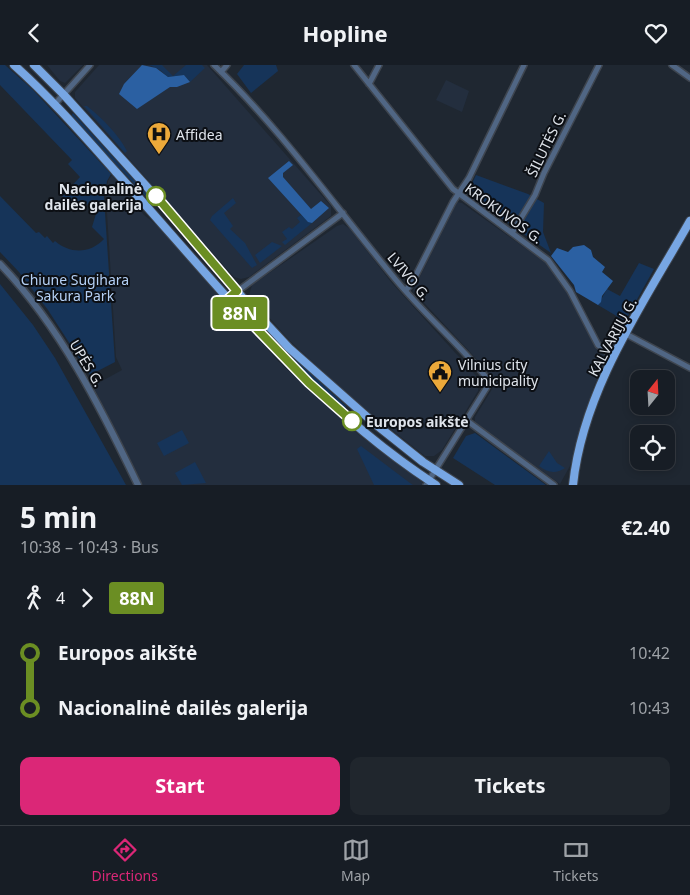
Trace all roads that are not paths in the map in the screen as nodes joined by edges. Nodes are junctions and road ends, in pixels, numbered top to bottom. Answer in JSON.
{"nodes":[{"id":1,"x":14,"y":65,"type":"edge"},
{"id":2,"x":34,"y":65,"type":"edge"},
{"id":3,"x":90,"y":65,"type":"edge"},
{"id":4,"x":214,"y":65,"type":"edge"},
{"id":5,"x":227,"y":65,"type":"edge"},
{"id":6,"x":354,"y":65,"type":"edge"},
{"id":7,"x":379,"y":65,"type":"edge"},
{"id":8,"x":524,"y":65,"type":"edge"},
{"id":9,"x":599,"y":65,"type":"edge"},
{"id":10,"x":672,"y":65,"type":"edge"},
{"id":11,"x":221,"y":72,"type":"junction"},
{"id":12,"x":690,"y":78,"type":"edge"},
{"id":13,"x":369,"y":84,"type":"junction"},
{"id":14,"x":64,"y":95,"type":"junction"},
{"id":15,"x":55,"y":104,"type":"junction"},
{"id":16,"x":459,"y":194,"type":"junction"},
{"id":17,"x":343,"y":213,"type":"junction"},
{"id":18,"x":690,"y":221,"type":"edge"},
{"id":19,"x":512,"y":233,"type":"junction"},
{"id":20,"x":0,"y":264,"type":"edge"},
{"id":21,"x":237,"y":291,"type":"junction"},
{"id":22,"x":406,"y":291,"type":"junction"},
{"id":23,"x":228,"y":299,"type":"junction"},
{"id":24,"x":626,"y":334,"type":"junction"},
{"id":25,"x":614,"y":357,"type":"junction"},
{"id":26,"x":690,"y":368,"type":"edge"},
{"id":27,"x":466,"y":420,"type":"junction"},
{"id":28,"x":435,"y":469,"type":"junction"},
{"id":29,"x":574,"y":471,"type":"junction"},
{"id":30,"x":430,"y":483,"type":"edge"},
{"id":31,"x":138,"y":485,"type":"edge"},
{"id":32,"x":460,"y":485,"type":"edge"},
{"id":33,"x":554,"y":485,"type":"edge"},
{"id":34,"x":568,"y":485,"type":"edge"},
{"id":35,"x":573,"y":485,"type":"edge"}],
"edges":[{"from":1,"to":15,"type":"main road"},
{"from":2,"to":14,"type":"main road"},
{"from":3,"to":14,"type":"street"},
{"from":4,"to":11,"type":"street","name":"LVIVO G."},
{"from":5,"to":11,"type":"street"},
{"from":6,"to":13,"type":"street","name":"KROKUVOS G."},
{"from":7,"to":13,"type":"street"},
{"from":8,"to":16,"type":"street"},
{"from":9,"to":19,"type":"street","name":"ŠILUTĖS G."},
{"from":10,"to":12,"type":"street"},
{"from":11,"to":17,"type":"street","name":"LVIVO G."},
{"from":13,"to":16,"type":"street","name":"KROKUVOS G."},
{"from":14,"to":15,"type":"street"},
{"from":14,"to":21,"type":"main road"},
{"from":15,"to":23,"type":"main road"},
{"from":16,"to":19,"type":"street","name":"KROKUVOS G."},
{"from":16,"to":22,"type":"street"},
{"from":17,"to":21,"type":"street"},
{"from":17,"to":22,"type":"street","name":"LVIVO G."},
{"from":18,"to":24,"type":"main road","name":"KALVARIJŲ G."},
{"from":19,"to":25,"type":"street","name":"KROKUVOS G."},
{"from":20,"to":31,"type":"street","name":"UPĖS G."},
{"from":21,"to":23,"type":"street"},
{"from":21,"to":28,"type":"main road"},
{"from":22,"to":27,"type":"street","name":"LVIVO G."},
{"from":23,"to":30,"type":"main road"},
{"from":24,"to":25,"type":"main road","name":"KALVARIJŲ G."},
{"from":24,"to":26,"type":"street"},
{"from":25,"to":29,"type":"main road","name":"KALVARIJŲ G."},
{"from":27,"to":28,"type":"street","name":"LVIVO G."},
{"from":27,"to":33,"type":"street"},
{"from":28,"to":30,"type":"street","name":"LVIVO G."},
{"from":28,"to":32,"type":"main road"},
{"from":29,"to":34,"type":"main road","name":"KALVARIJŲ G."},
{"from":29,"to":35,"type":"main road","name":"KALVARIJŲ G."}]}
